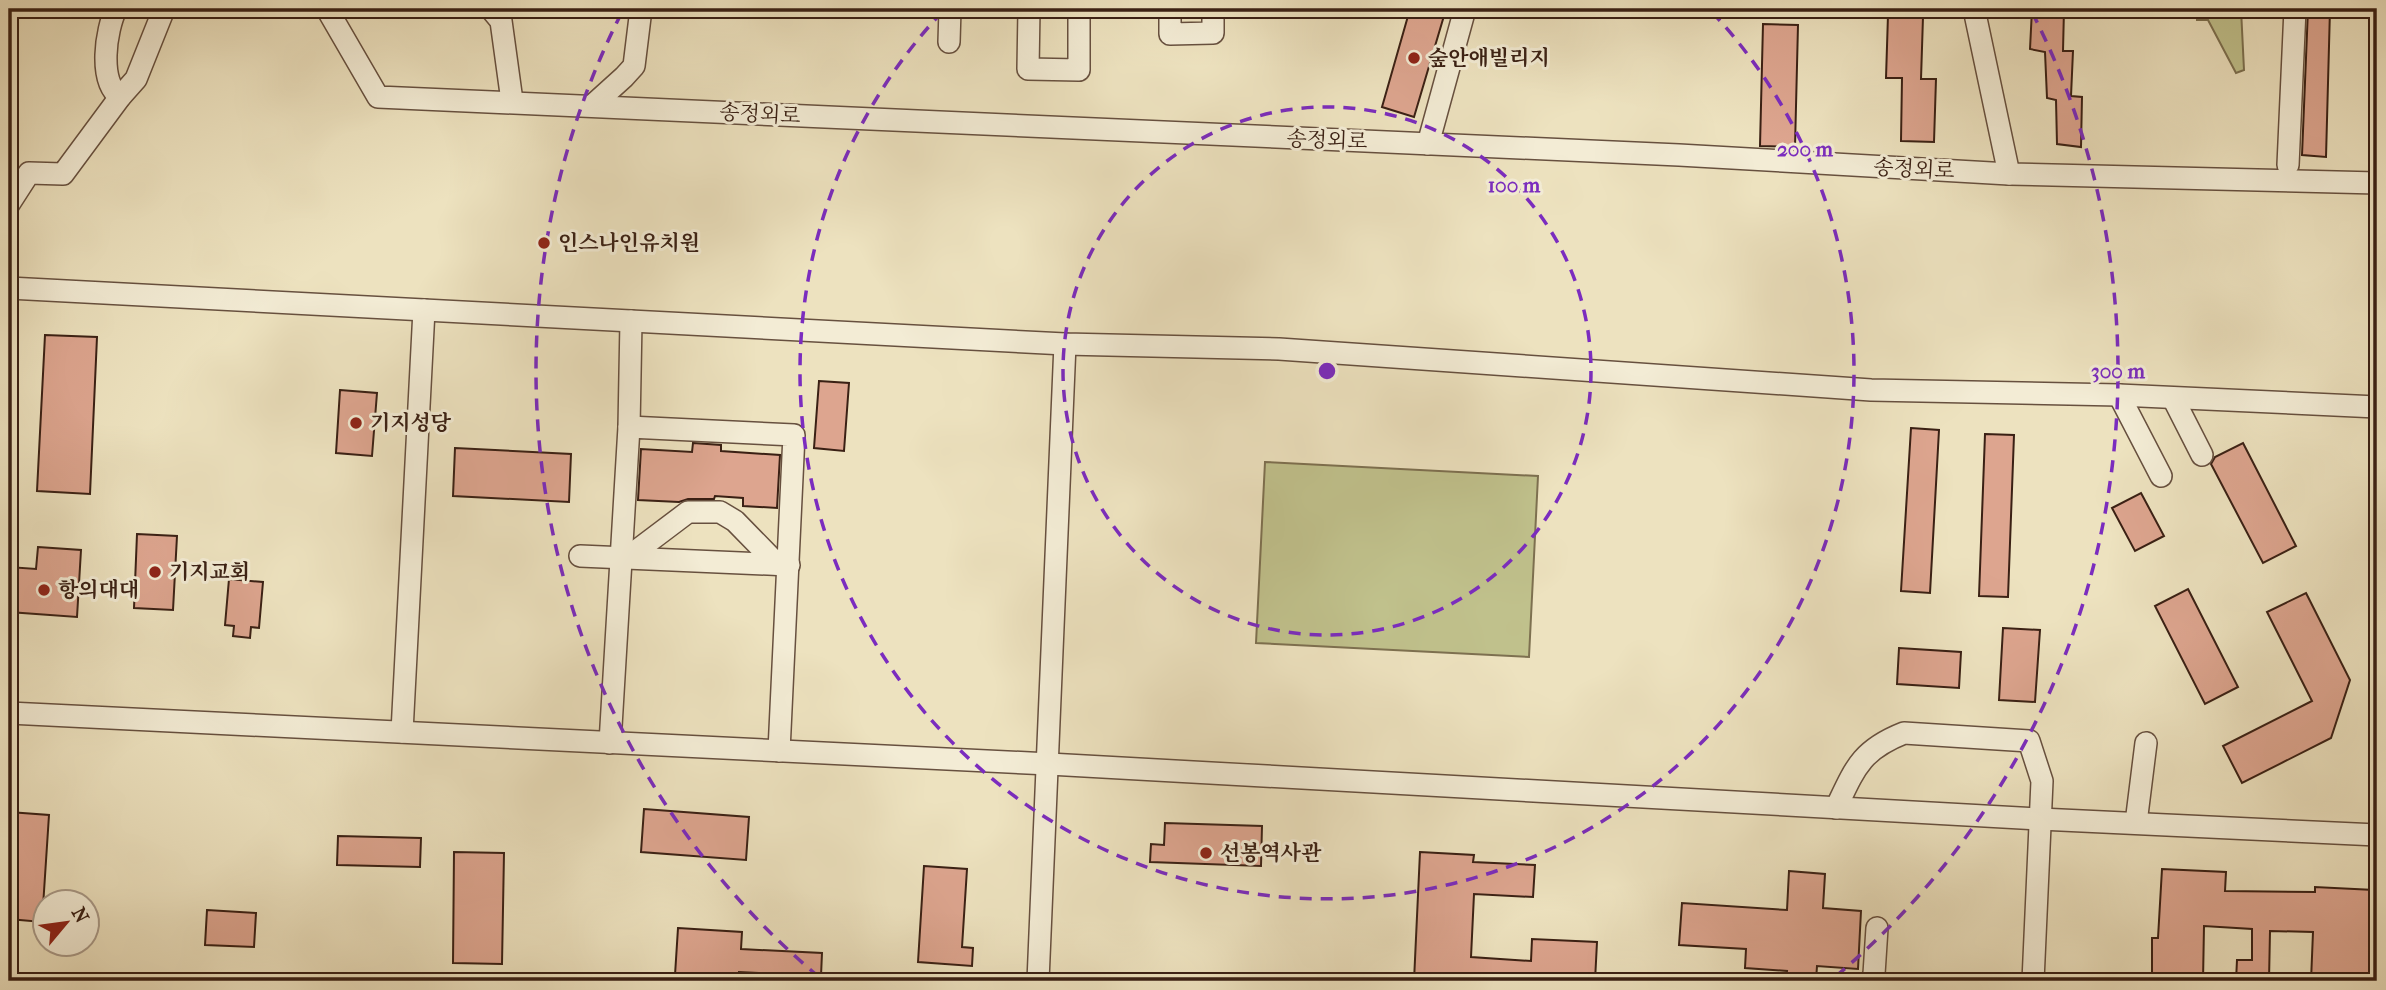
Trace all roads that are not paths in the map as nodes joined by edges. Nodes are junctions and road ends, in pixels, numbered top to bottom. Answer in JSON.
{"nodes":[{"id":1,"x":116,"y":9,"type":"edge"},
{"id":2,"x":164,"y":9,"type":"edge"},
{"id":3,"x":327,"y":9,"type":"edge"},
{"id":4,"x":491,"y":9,"type":"edge"},
{"id":5,"x":641,"y":9,"type":"edge"},
{"id":6,"x":950,"y":9,"type":"edge"},
{"id":7,"x":1029,"y":9,"type":"edge"},
{"id":8,"x":1079,"y":9,"type":"edge"},
{"id":9,"x":1170,"y":9,"type":"edge"},
{"id":10,"x":1213,"y":9,"type":"edge"},
{"id":11,"x":1465,"y":9,"type":"edge"},
{"id":12,"x":1974,"y":9,"type":"edge"},
{"id":13,"x":2295,"y":9,"type":"edge"},
{"id":14,"x":949,"y":42,"type":"dead end"},
{"id":15,"x":120,"y":97,"type":"junction"},
{"id":16,"x":512,"y":101,"type":"junction"},
{"id":17,"x":593,"y":105,"type":"junction"},
{"id":18,"x":1428,"y":144,"type":"junction"},
{"id":19,"x":2288,"y":165,"type":"dead end"},
{"id":20,"x":2009,"y":174,"type":"junction"},
{"id":21,"x":2377,"y":183,"type":"edge"},
{"id":22,"x":9,"y":204,"type":"edge"},
{"id":23,"x":9,"y":288,"type":"edge"},
{"id":24,"x":424,"y":310,"type":"junction"},
{"id":25,"x":631,"y":321,"type":"junction"},
{"id":26,"x":1065,"y":344,"type":"junction"},
{"id":27,"x":2119,"y":395,"type":"junction"},
{"id":28,"x":2173,"y":398,"type":"junction"},
{"id":29,"x":2377,"y":407,"type":"edge"},
{"id":30,"x":629,"y":426,"type":"junction"},
{"id":31,"x":2202,"y":455,"type":"dead end"},
{"id":32,"x":2161,"y":476,"type":"dead end"},
{"id":33,"x":580,"y":556,"type":"dead end"},
{"id":34,"x":624,"y":557,"type":"junction"},
{"id":35,"x":783,"y":564,"type":"junction"},
{"id":36,"x":9,"y":713,"type":"edge"},
{"id":37,"x":402,"y":732,"type":"junction"},
{"id":38,"x":610,"y":743,"type":"junction"},
{"id":39,"x":2146,"y":743,"type":"dead end"},
{"id":40,"x":779,"y":751,"type":"junction"},
{"id":41,"x":1049,"y":764,"type":"junction"},
{"id":42,"x":1836,"y":808,"type":"junction"},
{"id":43,"x":2040,"y":819,"type":"junction"},
{"id":44,"x":2136,"y":823,"type":"junction"},
{"id":45,"x":2377,"y":835,"type":"edge"},
{"id":46,"x":1877,"y":928,"type":"dead end"},
{"id":47,"x":1038,"y":981,"type":"edge"},
{"id":48,"x":1871,"y":981,"type":"edge"},
{"id":49,"x":2033,"y":981,"type":"edge"}],
"edges":[{"from":1,"to":15,"type":"street"},
{"from":2,"to":15,"type":"street"},
{"from":3,"to":16,"type":"street","name":"송정외로"},
{"from":4,"to":16,"type":"street"},
{"from":5,"to":17,"type":"street"},
{"from":6,"to":14,"type":"street"},
{"from":7,"to":8,"type":"street"},
{"from":9,"to":10,"type":"street"},
{"from":11,"to":18,"type":"street"},
{"from":12,"to":20,"type":"street"},
{"from":13,"to":19,"type":"street"},
{"from":15,"to":22,"type":"street"},
{"from":16,"to":17,"type":"street","name":"송정외로"},
{"from":17,"to":18,"type":"street","name":"송정외로"},
{"from":18,"to":20,"type":"street","name":"송정외로"},
{"from":20,"to":21,"type":"street","name":"송정외로"},
{"from":23,"to":24,"type":"street"},
{"from":24,"to":25,"type":"street"},
{"from":24,"to":37,"type":"street"},
{"from":25,"to":26,"type":"street"},
{"from":25,"to":30,"type":"street"},
{"from":26,"to":27,"type":"street"},
{"from":26,"to":41,"type":"street"},
{"from":27,"to":28,"type":"street"},
{"from":27,"to":32,"type":"street"},
{"from":28,"to":29,"type":"street"},
{"from":28,"to":31,"type":"street"},
{"from":30,"to":34,"type":"street"},
{"from":30,"to":35,"type":"street"},
{"from":33,"to":34,"type":"street"},
{"from":34,"to":35,"type":"street"},
{"from":34,"to":35,"type":"street"},
{"from":34,"to":38,"type":"street"},
{"from":35,"to":40,"type":"street"},
{"from":36,"to":37,"type":"street"},
{"from":37,"to":38,"type":"street"},
{"from":38,"to":40,"type":"street"},
{"from":39,"to":44,"type":"street"},
{"from":40,"to":41,"type":"street"},
{"from":41,"to":42,"type":"street"},
{"from":41,"to":47,"type":"street"},
{"from":42,"to":43,"type":"street"},
{"from":42,"to":43,"type":"street"},
{"from":43,"to":44,"type":"street"},
{"from":43,"to":49,"type":"street"},
{"from":44,"to":45,"type":"street"},
{"from":46,"to":48,"type":"street"}]}
